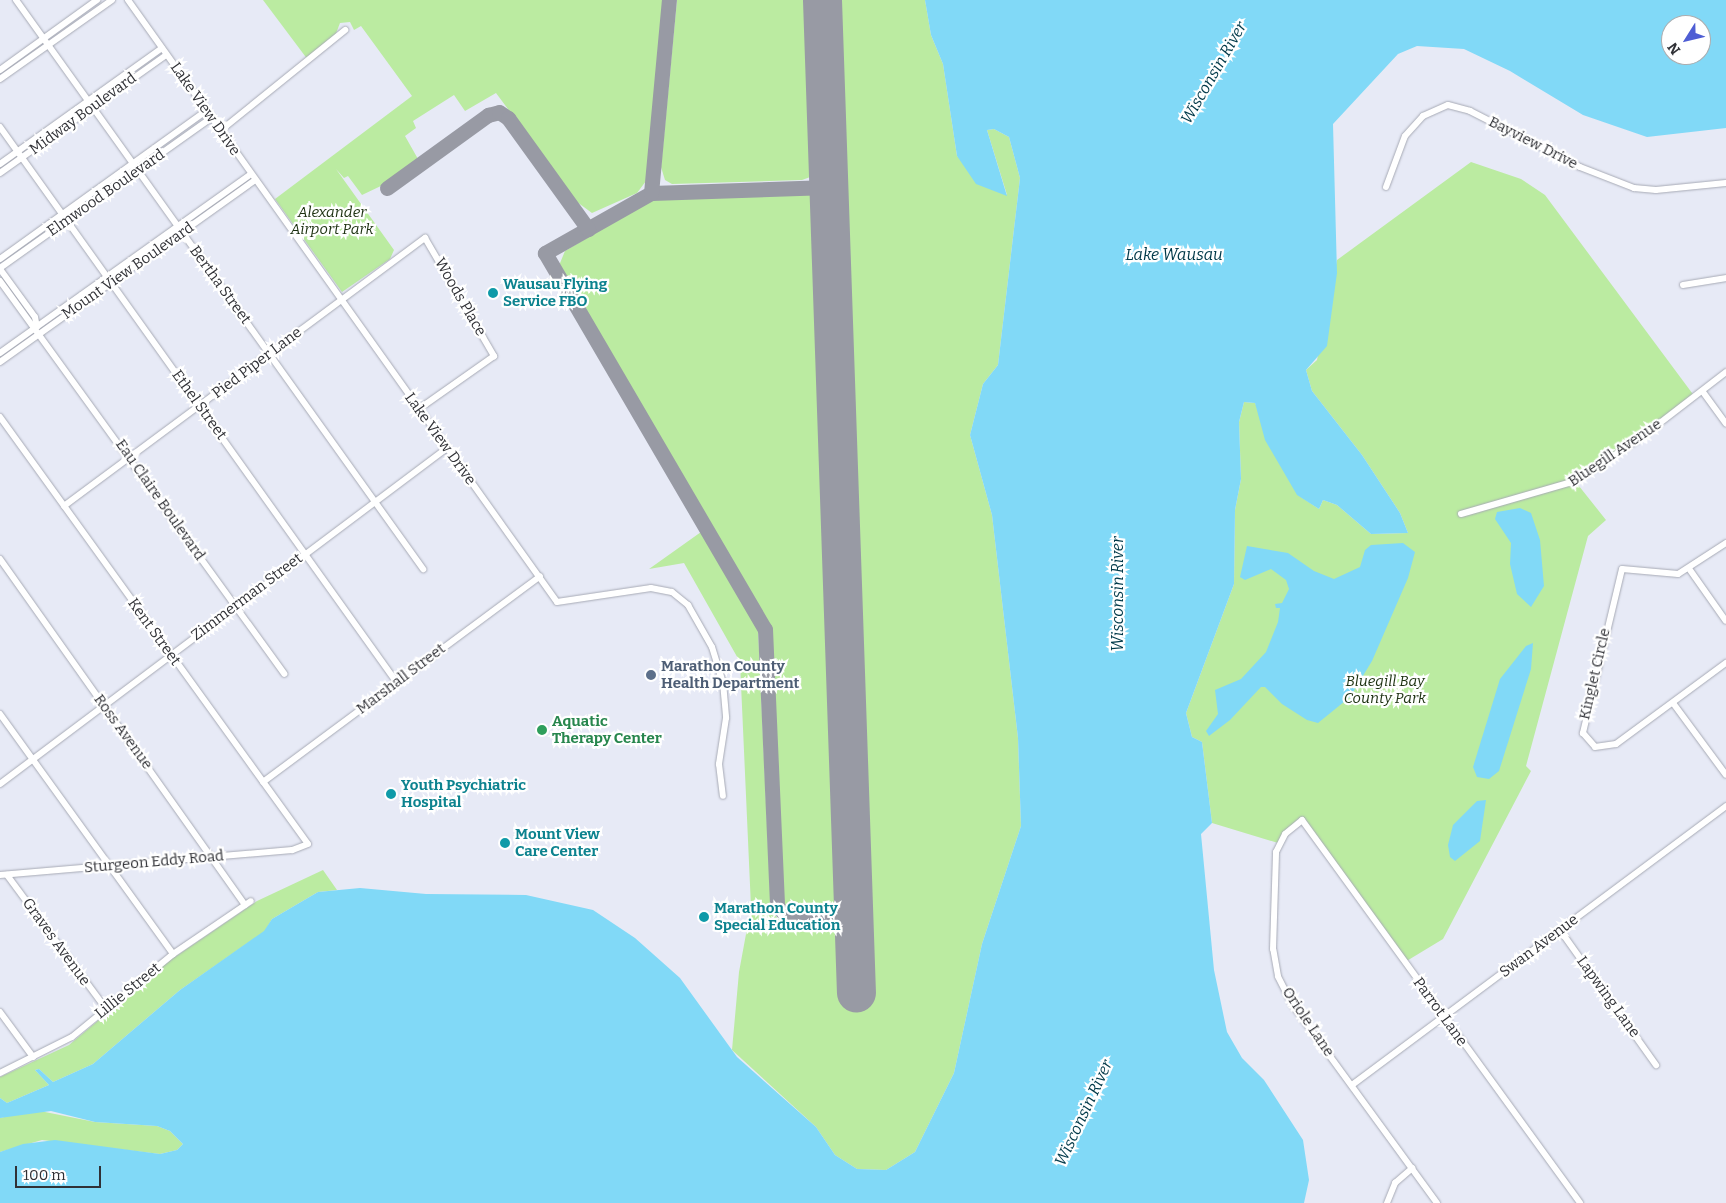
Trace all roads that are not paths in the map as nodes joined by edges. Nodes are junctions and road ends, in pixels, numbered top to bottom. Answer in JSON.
{"nodes":[{"id":1,"x":16,"y":0,"type":"edge"},
{"id":2,"x":97,"y":0,"type":"edge"},
{"id":3,"x":112,"y":0,"type":"edge"},
{"id":4,"x":128,"y":0,"type":"edge"},
{"id":5,"x":345,"y":30,"type":"dead end"},
{"id":6,"x":44,"y":39,"type":"junction"},
{"id":7,"x":48,"y":45,"type":"junction"},
{"id":8,"x":162,"y":48,"type":"junction"},
{"id":9,"x":166,"y":55,"type":"junction"},
{"id":10,"x":0,"y":70,"type":"edge"},
{"id":11,"x":0,"y":79,"type":"edge"},
{"id":12,"x":91,"y":104,"type":"junction"},
{"id":13,"x":206,"y":111,"type":"junction"},
{"id":14,"x":211,"y":118,"type":"junction"},
{"id":15,"x":0,"y":127,"type":"edge"},
{"id":16,"x":220,"y":131,"type":"junction"},
{"id":17,"x":20,"y":155,"type":"junction"},
{"id":18,"x":133,"y":163,"type":"junction"},
{"id":19,"x":0,"y":164,"type":"edge"},
{"id":20,"x":138,"y":170,"type":"junction"},
{"id":21,"x":0,"y":173,"type":"edge"},
{"id":22,"x":253,"y":177,"type":"junction"},
{"id":23,"x":1726,"y":183,"type":"edge"},
{"id":24,"x":1386,"y":187,"type":"dead end"},
{"id":25,"x":62,"y":214,"type":"junction"},
{"id":26,"x":67,"y":221,"type":"junction"},
{"id":27,"x":180,"y":229,"type":"junction"},
{"id":28,"x":425,"y":238,"type":"joint"},
{"id":29,"x":0,"y":259,"type":"edge"},
{"id":30,"x":0,"y":268,"type":"edge"},
{"id":31,"x":1726,"y":278,"type":"edge"},
{"id":32,"x":109,"y":280,"type":"junction"},
{"id":33,"x":0,"y":281,"type":"edge"},
{"id":34,"x":1683,"y":285,"type":"dead end"},
{"id":35,"x":342,"y":300,"type":"junction"},
{"id":36,"x":39,"y":330,"type":"junction"},
{"id":37,"x":0,"y":353,"type":"edge"},
{"id":38,"x":269,"y":354,"type":"junction"},
{"id":39,"x":0,"y":362,"type":"edge"},
{"id":40,"x":1726,"y":372,"type":"edge"},
{"id":41,"x":1703,"y":392,"type":"junction"},
{"id":42,"x":199,"y":406,"type":"junction"},
{"id":43,"x":419,"y":409,"type":"junction"},
{"id":44,"x":0,"y":417,"type":"edge"},
{"id":45,"x":1726,"y":424,"type":"edge"},
{"id":46,"x":448,"y":448,"type":"junction"},
{"id":47,"x":130,"y":457,"type":"junction"},
{"id":48,"x":375,"y":502,"type":"junction"},
{"id":49,"x":64,"y":506,"type":"junction"},
{"id":50,"x":1461,"y":514,"type":"dead end"},
{"id":51,"x":1726,"y":543,"type":"edge"},
{"id":52,"x":305,"y":554,"type":"junction"},
{"id":53,"x":0,"y":559,"type":"edge"},
{"id":54,"x":423,"y":569,"type":"dead end"},
{"id":55,"x":1690,"y":570,"type":"junction"},
{"id":56,"x":540,"y":576,"type":"junction"},
{"id":57,"x":236,"y":606,"type":"junction"},
{"id":58,"x":1726,"y":621,"type":"edge"},
{"id":59,"x":171,"y":655,"type":"junction"},
{"id":60,"x":1726,"y":663,"type":"edge"},
{"id":61,"x":284,"y":674,"type":"dead end"},
{"id":62,"x":397,"y":683,"type":"junction"},
{"id":63,"x":1673,"y":703,"type":"junction"},
{"id":64,"x":105,"y":706,"type":"junction"},
{"id":65,"x":0,"y":714,"type":"edge"},
{"id":66,"x":33,"y":760,"type":"junction"},
{"id":67,"x":1726,"y":775,"type":"edge"},
{"id":68,"x":263,"y":782,"type":"junction"},
{"id":69,"x":0,"y":784,"type":"edge"},
{"id":70,"x":723,"y":796,"type":"dead end"},
{"id":71,"x":1726,"y":806,"type":"edge"},
{"id":72,"x":1302,"y":820,"type":"joint"},
{"id":73,"x":307,"y":847,"type":"joint"},
{"id":74,"x":212,"y":857,"type":"junction"},
{"id":75,"x":108,"y":865,"type":"junction"},
{"id":76,"x":3,"y":875,"type":"edge"},
{"id":77,"x":248,"y":903,"type":"joint"},
{"id":78,"x":1560,"y":930,"type":"junction"},
{"id":79,"x":173,"y":954,"type":"junction"},
{"id":80,"x":106,"y":1009,"type":"junction"},
{"id":81,"x":0,"y":1012,"type":"edge"},
{"id":82,"x":1444,"y":1017,"type":"junction"},
{"id":83,"x":33,"y":1056,"type":"junction"},
{"id":84,"x":1656,"y":1064,"type":"dead end"},
{"id":85,"x":0,"y":1073,"type":"edge"},
{"id":86,"x":1352,"y":1085,"type":"junction"},
{"id":87,"x":1412,"y":1168,"type":"junction"},
{"id":88,"x":1387,"y":1203,"type":"edge"},
{"id":89,"x":1437,"y":1203,"type":"edge"},
{"id":90,"x":1580,"y":1203,"type":"edge"}],
"edges":[{"from":1,"to":6,"type":"street","name":"Bertha Street"},
{"from":2,"to":6,"type":"street"},
{"from":3,"to":7,"type":"street"},
{"from":4,"to":8,"type":"street","name":"Lake View Drive"},
{"from":5,"to":16,"type":"street"},
{"from":6,"to":7,"type":"street","name":"Bertha Street"},
{"from":6,"to":10,"type":"street"},
{"from":7,"to":11,"type":"street"},
{"from":7,"to":12,"type":"street","name":"Bertha Street"},
{"from":8,"to":9,"type":"street","name":"Lake View Drive"},
{"from":8,"to":12,"type":"street","name":"Midway Boulevard"},
{"from":9,"to":12,"type":"street","name":"Midway Boulevard"},
{"from":9,"to":13,"type":"street","name":"Lake View Drive"},
{"from":12,"to":17,"type":"street","name":"Midway Boulevard"},
{"from":12,"to":18,"type":"street","name":"Bertha Street"},
{"from":13,"to":14,"type":"street","name":"Lake View Drive"},
{"from":13,"to":18,"type":"street","name":"Elmwood Boulevard"},
{"from":14,"to":16,"type":"street","name":"Lake View Drive"},
{"from":14,"to":20,"type":"street","name":"Elmwood Boulevard"},
{"from":15,"to":17,"type":"street","name":"Ethel Street"},
{"from":16,"to":22,"type":"street","name":"Lake View Drive"},
{"from":17,"to":19,"type":"street","name":"Midway Boulevard"},
{"from":17,"to":21,"type":"street","name":"Midway Boulevard"},
{"from":17,"to":25,"type":"street","name":"Ethel Street"},
{"from":18,"to":20,"type":"street","name":"Bertha Street"},
{"from":18,"to":25,"type":"street","name":"Elmwood Boulevard"},
{"from":20,"to":26,"type":"street","name":"Elmwood Boulevard"},
{"from":20,"to":27,"type":"street","name":"Bertha Street"},
{"from":22,"to":27,"type":"street","name":"Mount View Boulevard"},
{"from":22,"to":35,"type":"street","name":"Lake View Drive"},
{"from":23,"to":24,"type":"street","name":"Bayview Drive"},
{"from":25,"to":26,"type":"street","name":"Ethel Street"},
{"from":25,"to":29,"type":"street","name":"Elmwood Boulevard"},
{"from":26,"to":30,"type":"street","name":"Elmwood Boulevard"},
{"from":26,"to":32,"type":"street","name":"Ethel Street"},
{"from":27,"to":32,"type":"street","name":"Mount View Boulevard"},
{"from":27,"to":38,"type":"street","name":"Bertha Street"},
{"from":28,"to":35,"type":"street","name":"Pied Piper Lane"},
{"from":28,"to":43,"type":"street","name":"Woods Place"},
{"from":30,"to":36,"type":"street","name":"Eau Claire Boulevard"},
{"from":31,"to":34,"type":"street"},
{"from":32,"to":36,"type":"street","name":"Mount View Boulevard"},
{"from":32,"to":42,"type":"street","name":"Ethel Street"},
{"from":33,"to":36,"type":"street","name":"Eau Claire Boulevard"},
{"from":35,"to":38,"type":"street","name":"Pied Piper Lane"},
{"from":35,"to":43,"type":"street","name":"Lake View Drive"},
{"from":36,"to":37,"type":"street","name":"Mount View Boulevard"},
{"from":36,"to":39,"type":"street","name":"Mount View Boulevard"},
{"from":36,"to":47,"type":"street","name":"Eau Claire Boulevard"},
{"from":38,"to":42,"type":"street","name":"Pied Piper Lane"},
{"from":38,"to":48,"type":"street","name":"Bertha Street"},
{"from":40,"to":41,"type":"street","name":"Bluegill Avenue"},
{"from":41,"to":45,"type":"street"},
{"from":41,"to":50,"type":"street","name":"Bluegill Avenue"},
{"from":42,"to":47,"type":"street","name":"Pied Piper Lane"},
{"from":42,"to":52,"type":"street","name":"Ethel Street"},
{"from":43,"to":46,"type":"street","name":"Lake View Drive"},
{"from":44,"to":49,"type":"street","name":"Kent Street"},
{"from":46,"to":48,"type":"street","name":"Zimmerman Street"},
{"from":46,"to":56,"type":"street","name":"Lake View Drive"},
{"from":47,"to":49,"type":"street","name":"Pied Piper Lane"},
{"from":47,"to":57,"type":"street","name":"Eau Claire Boulevard"},
{"from":48,"to":52,"type":"street","name":"Zimmerman Street"},
{"from":48,"to":54,"type":"street","name":"Bertha Street"},
{"from":49,"to":59,"type":"street","name":"Kent Street"},
{"from":51,"to":55,"type":"street","name":"Kinglet Circle"},
{"from":52,"to":57,"type":"street","name":"Zimmerman Street"},
{"from":52,"to":62,"type":"street","name":"Ethel Street"},
{"from":53,"to":64,"type":"street","name":"Ross Avenue"},
{"from":55,"to":58,"type":"street"},
{"from":55,"to":63,"type":"street","name":"Kinglet Circle"},
{"from":56,"to":62,"type":"street","name":"Marshall Street"},
{"from":56,"to":70,"type":"street","name":"Lake View Drive"},
{"from":57,"to":59,"type":"street","name":"Zimmerman Street"},
{"from":57,"to":61,"type":"street","name":"Eau Claire Boulevard"},
{"from":59,"to":64,"type":"street","name":"Zimmerman Street"},
{"from":59,"to":68,"type":"street","name":"Kent Street"},
{"from":60,"to":63,"type":"street","name":"Kinglet Circle"},
{"from":62,"to":68,"type":"street","name":"Marshall Street"},
{"from":63,"to":67,"type":"street"},
{"from":64,"to":66,"type":"street","name":"Zimmerman Street"},
{"from":64,"to":74,"type":"street","name":"Ross Avenue"},
{"from":65,"to":66,"type":"street"},
{"from":66,"to":69,"type":"street","name":"Zimmerman Street"},
{"from":66,"to":75,"type":"street"},
{"from":68,"to":73,"type":"street","name":"Kent Street"},
{"from":71,"to":78,"type":"street","name":"Swan Avenue"},
{"from":72,"to":82,"type":"street","name":"Parrot Lane"},
{"from":72,"to":86,"type":"street","name":"Oriole Lane"},
{"from":73,"to":74,"type":"street","name":"Sturgeon Eddy Road"},
{"from":74,"to":75,"type":"street","name":"Sturgeon Eddy Road"},
{"from":74,"to":77,"type":"street","name":"Ross Avenue"},
{"from":75,"to":76,"type":"street","name":"Sturgeon Eddy Road"},
{"from":75,"to":79,"type":"street"},
{"from":76,"to":80,"type":"street","name":"Graves Avenue"},
{"from":77,"to":79,"type":"street","name":"Lillie Street"},
{"from":78,"to":82,"type":"street","name":"Swan Avenue"},
{"from":78,"to":84,"type":"street","name":"Lapwing Lane"},
{"from":79,"to":80,"type":"street","name":"Lillie Street"},
{"from":80,"to":83,"type":"street","name":"Lillie Street"},
{"from":81,"to":83,"type":"street"},
{"from":82,"to":86,"type":"street","name":"Swan Avenue"},
{"from":82,"to":90,"type":"street","name":"Parrot Lane"},
{"from":83,"to":85,"type":"street","name":"Lillie Street"},
{"from":86,"to":87,"type":"street","name":"Oriole Lane"},
{"from":87,"to":88,"type":"street"},
{"from":87,"to":89,"type":"street","name":"Oriole Lane"}]}
